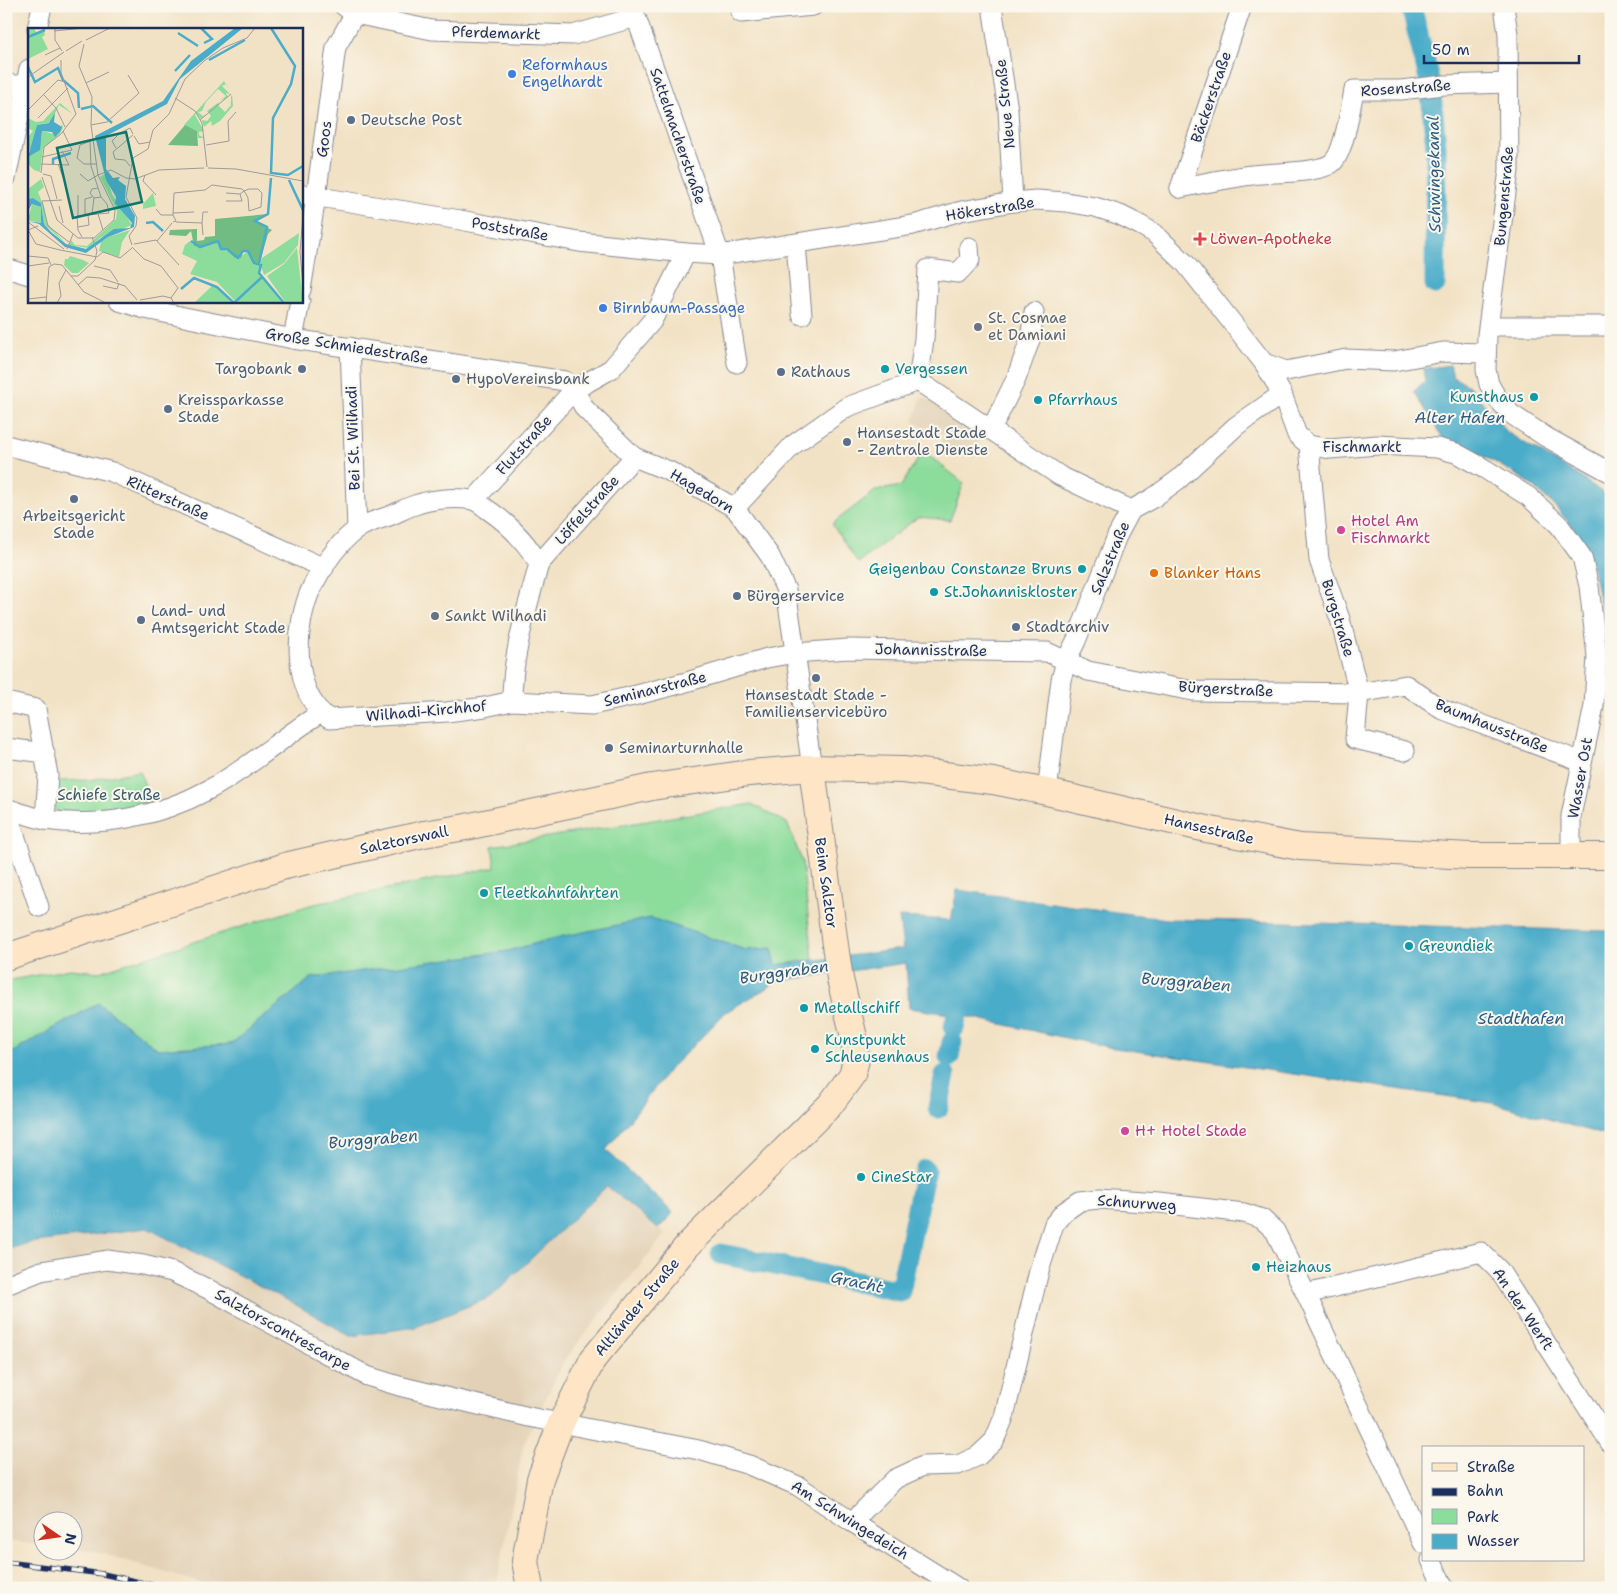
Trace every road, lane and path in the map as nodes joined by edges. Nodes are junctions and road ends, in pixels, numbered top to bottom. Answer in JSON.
{"nodes":[{"id":1,"x":42,"y":6,"type":"edge"},
{"id":2,"x":812,"y":6,"type":"edge"},
{"id":3,"x":992,"y":6,"type":"edge"},
{"id":4,"x":1242,"y":6,"type":"edge"},
{"id":5,"x":1504,"y":6,"type":"edge"},
{"id":6,"x":353,"y":9,"type":"edge"},
{"id":7,"x":741,"y":13,"type":"dead end"},
{"id":8,"x":636,"y":17,"type":"joint"},
{"id":9,"x":37,"y":28,"type":"edge"},
{"id":10,"x":336,"y":47,"type":"joint"},
{"id":11,"x":27,"y":77,"type":"edge"},
{"id":12,"x":1508,"y":83,"type":"junction"},
{"id":13,"x":6,"y":84,"type":"edge"},
{"id":14,"x":24,"y":119,"type":"edge"},
{"id":15,"x":6,"y":178,"type":"edge"},
{"id":16,"x":1180,"y":188,"type":"joint"},
{"id":17,"x":309,"y":196,"type":"edge"},
{"id":18,"x":1013,"y":202,"type":"junction"},
{"id":19,"x":796,"y":244,"type":"junction"},
{"id":20,"x":969,"y":247,"type":"dead end"},
{"id":21,"x":686,"y":253,"type":"junction"},
{"id":22,"x":720,"y":255,"type":"junction"},
{"id":23,"x":6,"y":268,"type":"edge"},
{"id":24,"x":28,"y":275,"type":"edge"},
{"id":25,"x":302,"y":278,"type":"edge"},
{"id":26,"x":122,"y":302,"type":"edge"},
{"id":27,"x":300,"y":302,"type":"edge"},
{"id":28,"x":1034,"y":312,"type":"dead end"},
{"id":29,"x":802,"y":315,"type":"dead end"},
{"id":30,"x":1488,"y":326,"type":"junction"},
{"id":31,"x":1611,"y":326,"type":"edge"},
{"id":32,"x":293,"y":339,"type":"junction"},
{"id":33,"x":350,"y":347,"type":"junction"},
{"id":34,"x":1485,"y":353,"type":"junction"},
{"id":35,"x":737,"y":363,"type":"dead end"},
{"id":36,"x":1264,"y":363,"type":"junction"},
{"id":37,"x":1286,"y":371,"type":"junction"},
{"id":38,"x":918,"y":381,"type":"junction"},
{"id":39,"x":574,"y":390,"type":"junction"},
{"id":40,"x":1282,"y":394,"type":"junction"},
{"id":41,"x":991,"y":430,"type":"junction"},
{"id":42,"x":6,"y":445,"type":"edge"},
{"id":43,"x":1310,"y":445,"type":"junction"},
{"id":44,"x":1437,"y":448,"type":"joint"},
{"id":45,"x":634,"y":457,"type":"junction"},
{"id":46,"x":1611,"y":473,"type":"edge"},
{"id":47,"x":474,"y":500,"type":"junction"},
{"id":48,"x":735,"y":508,"type":"junction"},
{"id":49,"x":1131,"y":510,"type":"junction"},
{"id":50,"x":357,"y":529,"type":"junction"},
{"id":51,"x":539,"y":564,"type":"junction"},
{"id":52,"x":324,"y":568,"type":"junction"},
{"id":53,"x":795,"y":653,"type":"junction"},
{"id":54,"x":1066,"y":661,"type":"junction"},
{"id":55,"x":1406,"y":685,"type":"joint"},
{"id":56,"x":1359,"y":693,"type":"junction"},
{"id":57,"x":512,"y":701,"type":"junction"},
{"id":58,"x":6,"y":702,"type":"edge"},
{"id":59,"x":321,"y":713,"type":"junction"},
{"id":60,"x":6,"y":748,"type":"edge"},
{"id":61,"x":1405,"y":751,"type":"dead end"},
{"id":62,"x":45,"y":753,"type":"junction"},
{"id":63,"x":1582,"y":762,"type":"junction"},
{"id":64,"x":812,"y":768,"type":"junction"},
{"id":65,"x":1047,"y":792,"type":"junction"},
{"id":66,"x":6,"y":809,"type":"edge"},
{"id":67,"x":45,"y":820,"type":"junction"},
{"id":68,"x":1571,"y":856,"type":"junction"},
{"id":69,"x":1611,"y":856,"type":"edge"},
{"id":70,"x":39,"y":907,"type":"dead end"},
{"id":71,"x":6,"y":957,"type":"edge"},
{"id":72,"x":830,"y":1105,"type":"joint"},
{"id":73,"x":6,"y":1285,"type":"edge"},
{"id":74,"x":1306,"y":1294,"type":"junction"},
{"id":75,"x":561,"y":1423,"type":"junction"},
{"id":76,"x":1611,"y":1444,"type":"edge"},
{"id":77,"x":852,"y":1522,"type":"junction"},
{"id":78,"x":1422,"y":1541,"type":"edge"},
{"id":79,"x":1432,"y":1562,"type":"edge"},
{"id":80,"x":530,"y":1588,"type":"edge"},
{"id":81,"x":958,"y":1588,"type":"edge"},
{"id":82,"x":1444,"y":1588,"type":"edge"}],
"edges":[{"from":1,"to":9,"type":"street"},
{"from":2,"to":7,"type":"street"},
{"from":3,"to":18,"type":"street","name":"Neue Straße"},
{"from":4,"to":16,"type":"street","name":"Bäckerstraße"},
{"from":5,"to":12,"type":"street","name":"Bungenstraße"},
{"from":6,"to":8,"type":"street","name":"Pferdemarkt"},
{"from":6,"to":10,"type":"street","name":"Pferdemarkt"},
{"from":8,"to":22,"type":"street","name":"Sattelmacherstraße"},
{"from":10,"to":17,"type":"street","name":"Goos"},
{"from":11,"to":13,"type":"street"},
{"from":11,"to":14,"type":"street"},
{"from":12,"to":16,"type":"street","name":"Rosenstraße"},
{"from":12,"to":30,"type":"street","name":"Bungenstraße"},
{"from":14,"to":15,"type":"street"},
{"from":17,"to":21,"type":"street","name":"Poststraße"},
{"from":17,"to":25,"type":"street","name":"Goos"},
{"from":18,"to":19,"type":"street","name":"Hökerstraße"},
{"from":18,"to":36,"type":"street","name":"Hökerstraße"},
{"from":19,"to":22,"type":"street","name":"Hökerstraße"},
{"from":19,"to":29,"type":"street"},
{"from":20,"to":38,"type":"street"},
{"from":21,"to":22,"type":"street","name":"Poststraße"},
{"from":21,"to":39,"type":"street","name":"Flutstraße"},
{"from":22,"to":35,"type":"street","name":"Sattelmacherstraße"},
{"from":23,"to":24,"type":"street"},
{"from":26,"to":32,"type":"street","name":"Große Schmiedestraße"},
{"from":27,"to":32,"type":"street"},
{"from":28,"to":41,"type":"street"},
{"from":30,"to":31,"type":"street"},
{"from":30,"to":34,"type":"street","name":"Bungenstraße"},
{"from":32,"to":33,"type":"street","name":"Große Schmiedestraße"},
{"from":33,"to":39,"type":"street","name":"Große Schmiedestraße"},
{"from":33,"to":50,"type":"street","name":"Bei St. Wilhadi"},
{"from":34,"to":37,"type":"street"},
{"from":34,"to":46,"type":"street","name":"Bungenstraße"},
{"from":36,"to":37,"type":"street"},
{"from":36,"to":40,"type":"street","name":"Hökerstraße"},
{"from":37,"to":40,"type":"street","name":"Fischmarkt"},
{"from":38,"to":41,"type":"street"},
{"from":38,"to":48,"type":"street"},
{"from":39,"to":45,"type":"street","name":"Hagedorn"},
{"from":39,"to":47,"type":"street","name":"Flutstraße"},
{"from":40,"to":43,"type":"street","name":"Fischmarkt"},
{"from":40,"to":49,"type":"street","name":"Salzstraße"},
{"from":41,"to":49,"type":"street"},
{"from":42,"to":52,"type":"street","name":"Ritterstraße"},
{"from":43,"to":44,"type":"street","name":"Fischmarkt"},
{"from":43,"to":56,"type":"street","name":"Burgstraße"},
{"from":44,"to":63,"type":"street","name":"Wasser Ost"},
{"from":45,"to":48,"type":"street","name":"Hagedorn"},
{"from":45,"to":51,"type":"street","name":"Löffelstraße"},
{"from":47,"to":50,"type":"street"},
{"from":47,"to":51,"type":"street"},
{"from":48,"to":53,"type":"street","name":"Hagedorn"},
{"from":49,"to":54,"type":"street","name":"Salzstraße"},
{"from":50,"to":52,"type":"street"},
{"from":51,"to":57,"type":"street"},
{"from":52,"to":59,"type":"street"},
{"from":53,"to":54,"type":"street","name":"Johannisstraße"},
{"from":53,"to":57,"type":"street","name":"Seminarstraße"},
{"from":53,"to":64,"type":"street","name":"Beim Salztor"},
{"from":54,"to":56,"type":"street","name":"Bürgerstraße"},
{"from":54,"to":65,"type":"street","name":"Salzstraße"},
{"from":55,"to":56,"type":"street","name":"Bürgerstraße"},
{"from":55,"to":63,"type":"street","name":"Baumhausstraße"},
{"from":56,"to":61,"type":"street","name":"Burgstraße"},
{"from":57,"to":59,"type":"street","name":"Wilhadi-Kirchhof"},
{"from":58,"to":62,"type":"street"},
{"from":59,"to":67,"type":"street"},
{"from":60,"to":62,"type":"street"},
{"from":62,"to":67,"type":"street"},
{"from":63,"to":68,"type":"street","name":"Wasser Ost"},
{"from":64,"to":65,"type":"main road","name":"Hansestraße"},
{"from":64,"to":71,"type":"main road","name":"Salztorswall"},
{"from":64,"to":72,"type":"main road","name":"Beim Salztor"},
{"from":65,"to":68,"type":"main road","name":"Hansestraße"},
{"from":66,"to":67,"type":"street"},
{"from":66,"to":70,"type":"street"},
{"from":68,"to":69,"type":"main road","name":"Hansestraße"},
{"from":72,"to":75,"type":"main road","name":"Altländer Straße"},
{"from":73,"to":75,"type":"street","name":"Salztorscontrescarpe"},
{"from":74,"to":76,"type":"street","name":"An der Werft"},
{"from":74,"to":77,"type":"street","name":"Schnurweg"},
{"from":74,"to":78,"type":"street","name":"Schnurweg"},
{"from":75,"to":77,"type":"street","name":"Am Schwingedeich"},
{"from":75,"to":80,"type":"main road","name":"Altländer Straße"},
{"from":77,"to":81,"type":"street","name":"Am Schwingedeich"},
{"from":79,"to":82,"type":"street"}]}
